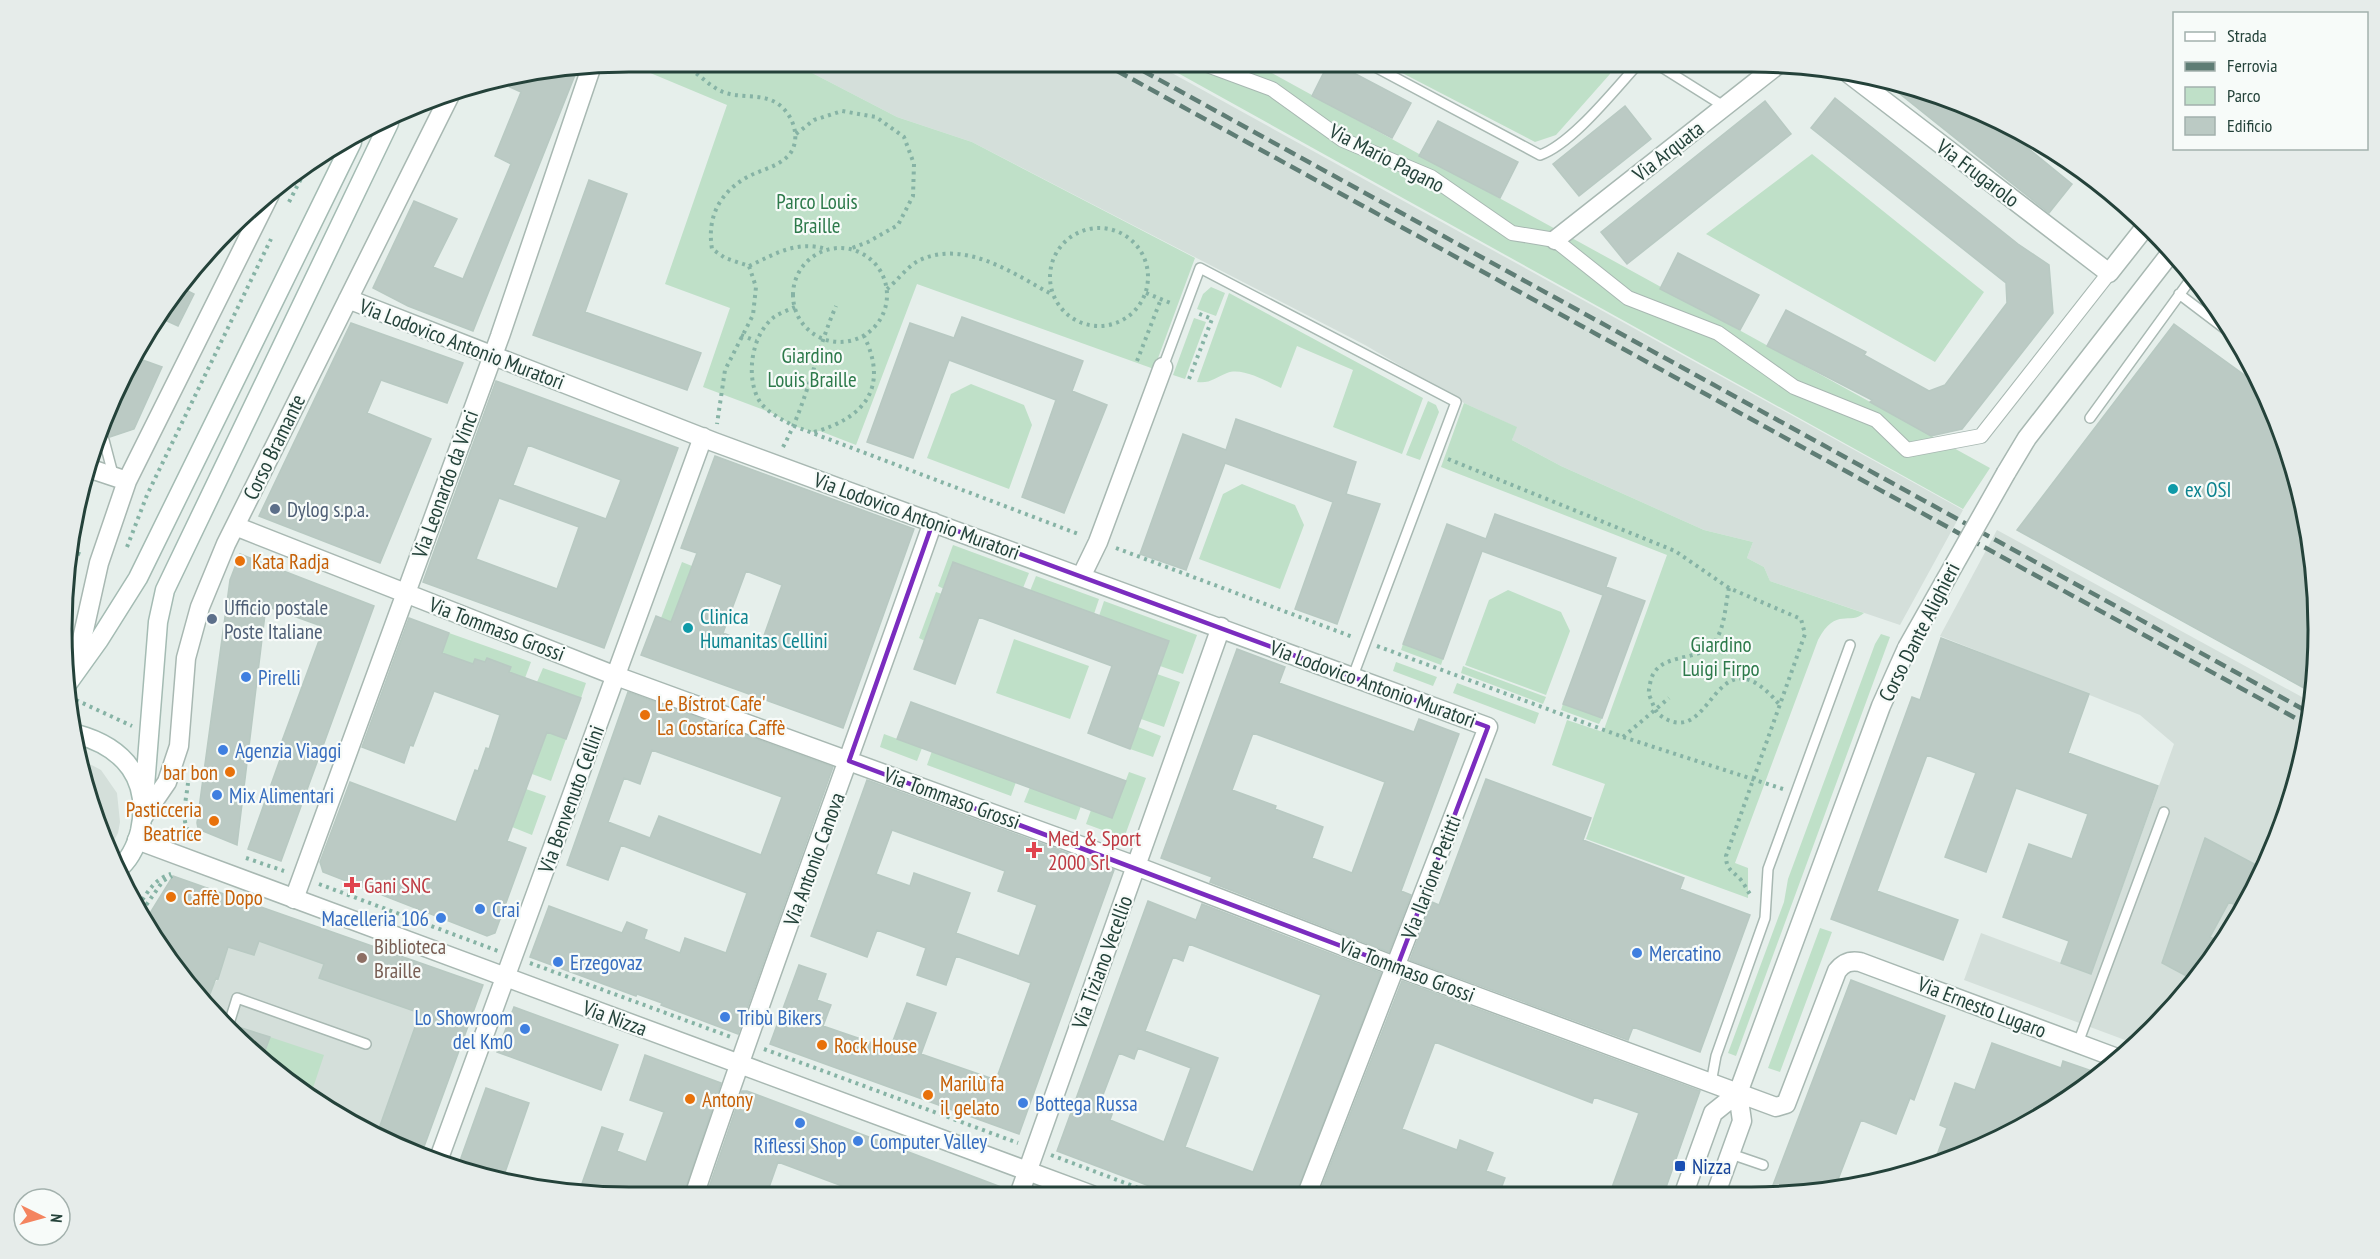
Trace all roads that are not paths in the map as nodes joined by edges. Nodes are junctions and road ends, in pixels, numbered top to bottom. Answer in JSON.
{"nodes":[{"id":1,"x":1226,"y":72,"type":"edge"},
{"id":2,"x":1384,"y":72,"type":"edge"},
{"id":3,"x":1631,"y":72,"type":"edge"},
{"id":4,"x":1670,"y":72,"type":"edge"},
{"id":5,"x":1768,"y":72,"type":"edge"},
{"id":6,"x":589,"y":73,"type":"edge"},
{"id":7,"x":1862,"y":84,"type":"edge"},
{"id":8,"x":446,"y":104,"type":"edge"},
{"id":9,"x":1725,"y":106,"type":"junction"},
{"id":10,"x":387,"y":127,"type":"edge"},
{"id":11,"x":349,"y":148,"type":"edge"},
{"id":12,"x":261,"y":211,"type":"edge"},
{"id":13,"x":2141,"y":232,"type":"edge"},
{"id":14,"x":1555,"y":240,"type":"junction"},
{"id":15,"x":2167,"y":258,"type":"edge"},
{"id":16,"x":2109,"y":273,"type":"junction"},
{"id":17,"x":2187,"y":283,"type":"edge"},
{"id":18,"x":2179,"y":294,"type":"junction"},
{"id":19,"x":348,"y":299,"type":"junction"},
{"id":20,"x":2215,"y":321,"type":"edge"},
{"id":21,"x":493,"y":356,"type":"junction"},
{"id":22,"x":1163,"y":367,"type":"joint"},
{"id":23,"x":2090,"y":418,"type":"dead end"},
{"id":24,"x":709,"y":440,"type":"junction"},
{"id":25,"x":105,"y":442,"type":"edge"},
{"id":26,"x":96,"y":470,"type":"edge"},
{"id":27,"x":120,"y":478,"type":"junction"},
{"id":28,"x":933,"y":522,"type":"junction"},
{"id":29,"x":235,"y":526,"type":"junction"},
{"id":30,"x":1081,"y":576,"type":"junction"},
{"id":31,"x":405,"y":593,"type":"junction"},
{"id":32,"x":1221,"y":627,"type":"junction"},
{"id":33,"x":1850,"y":645,"type":"dead end"},
{"id":34,"x":73,"y":669,"type":"edge"},
{"id":35,"x":74,"y":674,"type":"edge"},
{"id":36,"x":616,"y":676,"type":"junction"},
{"id":37,"x":1353,"y":676,"type":"junction"},
{"id":38,"x":1488,"y":727,"type":"joint"},
{"id":39,"x":83,"y":736,"type":"edge"},
{"id":40,"x":849,"y":761,"type":"junction"},
{"id":41,"x":143,"y":808,"type":"junction"},
{"id":42,"x":2164,"y":812,"type":"dead end"},
{"id":43,"x":137,"y":840,"type":"junction"},
{"id":44,"x":123,"y":864,"type":"edge"},
{"id":45,"x":1136,"y":866,"type":"junction"},
{"id":46,"x":294,"y":899,"type":"junction"},
{"id":47,"x":1397,"y":967,"type":"junction"},
{"id":48,"x":505,"y":978,"type":"junction"},
{"id":49,"x":230,"y":1019,"type":"edge"},
{"id":50,"x":2078,"y":1043,"type":"junction"},
{"id":51,"x":366,"y":1044,"type":"dead end"},
{"id":52,"x":2110,"y":1056,"type":"edge"},
{"id":53,"x":739,"y":1064,"type":"junction"},
{"id":54,"x":1711,"y":1083,"type":"junction"},
{"id":55,"x":1738,"y":1093,"type":"junction"},
{"id":56,"x":1713,"y":1113,"type":"junction"},
{"id":57,"x":441,"y":1154,"type":"edge"},
{"id":58,"x":1731,"y":1154,"type":"junction"},
{"id":59,"x":1763,"y":1165,"type":"dead end"},
{"id":60,"x":1027,"y":1171,"type":"junction"},
{"id":61,"x":697,"y":1187,"type":"edge"},
{"id":62,"x":1022,"y":1187,"type":"edge"},
{"id":63,"x":1070,"y":1187,"type":"edge"},
{"id":64,"x":1310,"y":1187,"type":"edge"},
{"id":65,"x":1685,"y":1187,"type":"edge"},
{"id":66,"x":1718,"y":1187,"type":"edge"}],
"edges":[{"from":1,"to":14,"type":"street","name":"Via Mario Pagano"},
{"from":2,"to":3,"type":"lane"},
{"from":4,"to":9,"type":"lane"},
{"from":5,"to":9,"type":"street","name":"Via Arquata"},
{"from":6,"to":21,"type":"street","name":"Via Leonardo da Vinci"},
{"from":7,"to":16,"type":"street","name":"Via Frugarolo"},
{"from":8,"to":19,"type":"street","name":"Corso Bramante"},
{"from":9,"to":14,"type":"street","name":"Via Arquata"},
{"from":10,"to":41,"type":"street","name":"Corso Bramante"},
{"from":11,"to":35,"type":"street"},
{"from":12,"to":27,"type":"street"},
{"from":13,"to":16,"type":"street"},
{"from":14,"to":16,"type":"street","name":"Via Mario Pagano"},
{"from":15,"to":55,"type":"street","name":"Corso Dante Alighieri","bridge":true},
{"from":17,"to":18,"type":"lane"},
{"from":18,"to":20,"type":"lane"},
{"from":18,"to":23,"type":"lane"},
{"from":19,"to":21,"type":"street","name":"Via Lodovico Antonio Muratori"},
{"from":19,"to":29,"type":"street","name":"Corso Bramante"},
{"from":21,"to":24,"type":"street","name":"Via Lodovico Antonio Muratori"},
{"from":21,"to":31,"type":"street","name":"Via Leonardo da Vinci"},
{"from":22,"to":30,"type":"street"},
{"from":22,"to":37,"type":"lane"},
{"from":24,"to":28,"type":"street","name":"Via Lodovico Antonio Muratori"},
{"from":24,"to":36,"type":"street","name":"Via Benvenuto Cellini"},
{"from":25,"to":27,"type":"lane"},
{"from":26,"to":27,"type":"street"},
{"from":27,"to":34,"type":"street"},
{"from":28,"to":30,"type":"street","name":"Via Lodovico Antonio Muratori"},
{"from":28,"to":40,"type":"street","name":"Via Antonio Canova"},
{"from":29,"to":31,"type":"street","name":"Via Tommaso Grossi"},
{"from":29,"to":41,"type":"street","name":"Corso Bramante"},
{"from":30,"to":32,"type":"street","name":"Via Lodovico Antonio Muratori"},
{"from":31,"to":36,"type":"street","name":"Via Tommaso Grossi"},
{"from":31,"to":46,"type":"street","name":"Via Leonardo da Vinci"},
{"from":32,"to":37,"type":"street","name":"Via Lodovico Antonio Muratori"},
{"from":32,"to":45,"type":"street","name":"Via Tiziano Vecellio"},
{"from":33,"to":54,"type":"lane"},
{"from":36,"to":40,"type":"street","name":"Via Tommaso Grossi"},
{"from":36,"to":48,"type":"street","name":"Via Benvenuto Cellini"},
{"from":37,"to":38,"type":"street","name":"Via Lodovico Antonio Muratori"},
{"from":38,"to":47,"type":"street","name":"Via Ilarione Petitti"},
{"from":39,"to":41,"type":"street"},
{"from":40,"to":45,"type":"street","name":"Via Tommaso Grossi"},
{"from":40,"to":53,"type":"street","name":"Via Antonio Canova"},
{"from":41,"to":43,"type":"street"},
{"from":42,"to":50,"type":"lane"},
{"from":43,"to":44,"type":"street"},
{"from":43,"to":46,"type":"street","name":"Via Nizza"},
{"from":45,"to":47,"type":"street","name":"Via Tommaso Grossi"},
{"from":45,"to":60,"type":"street","name":"Via Tiziano Vecellio"},
{"from":46,"to":48,"type":"street","name":"Via Nizza"},
{"from":47,"to":54,"type":"street","name":"Via Tommaso Grossi"},
{"from":47,"to":64,"type":"street","name":"Via Ilarione Petitti"},
{"from":48,"to":53,"type":"street","name":"Via Nizza"},
{"from":48,"to":57,"type":"street","name":"Via Benvenuto Cellini"},
{"from":49,"to":51,"type":"lane"},
{"from":50,"to":52,"type":"street","name":"Via Ernesto Lugaro"},
{"from":50,"to":55,"type":"street","name":"Via Ernesto Lugaro"},
{"from":53,"to":60,"type":"street","name":"Via Nizza"},
{"from":53,"to":61,"type":"street","name":"Via Antonio Canova"},
{"from":54,"to":55,"type":"street","name":"Via Tommaso Grossi"},
{"from":54,"to":56,"type":"street"},
{"from":55,"to":56,"type":"street"},
{"from":55,"to":58,"type":"street","name":"Corso Dante Alighieri"},
{"from":56,"to":65,"type":"street"},
{"from":58,"to":59,"type":"lane"},
{"from":58,"to":66,"type":"street","name":"Corso Dante Alighieri"},
{"from":60,"to":62,"type":"street","name":"Via Tiziano Vecellio"},
{"from":60,"to":63,"type":"street","name":"Via Nizza"}]}
